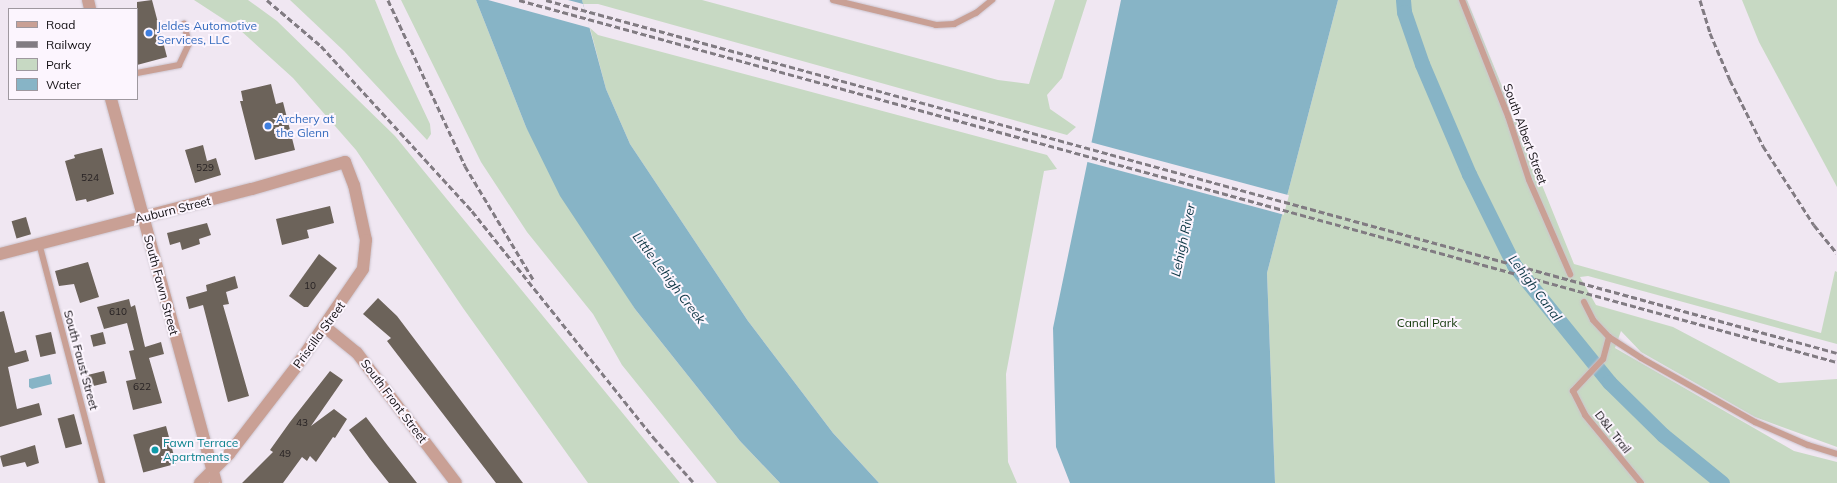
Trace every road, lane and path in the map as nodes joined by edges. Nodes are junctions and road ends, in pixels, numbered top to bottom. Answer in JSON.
{"nodes":[{"id":1,"x":833,"y":0,"type":"edge"},
{"id":2,"x":992,"y":0,"type":"edge"},
{"id":3,"x":1462,"y":0,"type":"edge"},
{"id":4,"x":184,"y":24,"type":"dead end"},
{"id":5,"x":138,"y":73,"type":"edge"},
{"id":6,"x":111,"y":100,"type":"edge"},
{"id":7,"x":345,"y":162,"type":"joint"},
{"id":8,"x":143,"y":217,"type":"junction"},
{"id":9,"x":39,"y":242,"type":"junction"},
{"id":10,"x":0,"y":254,"type":"edge"},
{"id":11,"x":1570,"y":274,"type":"dead end"},
{"id":12,"x":1584,"y":302,"type":"dead end"},
{"id":13,"x":325,"y":327,"type":"junction"},
{"id":14,"x":1609,"y":337,"type":"junction"},
{"id":15,"x":1837,"y":454,"type":"edge"},
{"id":16,"x":212,"y":471,"type":"junction"},
{"id":17,"x":102,"y":483,"type":"edge"},
{"id":18,"x":200,"y":483,"type":"edge"},
{"id":19,"x":216,"y":483,"type":"edge"},
{"id":20,"x":456,"y":483,"type":"edge"},
{"id":21,"x":1641,"y":483,"type":"edge"}],
"edges":[{"from":1,"to":2,"type":"lane"},
{"from":3,"to":11,"type":"lane","name":"South Albert Street"},
{"from":4,"to":5,"type":"lane"},
{"from":6,"to":8,"type":"street","name":"South Fawn Street"},
{"from":7,"to":8,"type":"street","name":"Auburn Street"},
{"from":7,"to":13,"type":"street","name":"Priscilla Street"},
{"from":8,"to":9,"type":"street","name":"Auburn Street"},
{"from":8,"to":16,"type":"street","name":"South Fawn Street"},
{"from":9,"to":10,"type":"street","name":"Auburn Street"},
{"from":9,"to":17,"type":"lane","name":"South Faust Street"},
{"from":12,"to":14,"type":"lane"},
{"from":13,"to":16,"type":"street","name":"Priscilla Street"},
{"from":13,"to":20,"type":"street","name":"South Front Street"},
{"from":14,"to":15,"type":"lane"},
{"from":14,"to":21,"type":"lane","name":"D&L Trail"},
{"from":16,"to":18,"type":"street","name":"Priscilla Street"},
{"from":16,"to":19,"type":"street","name":"South Fawn Street"}]}
